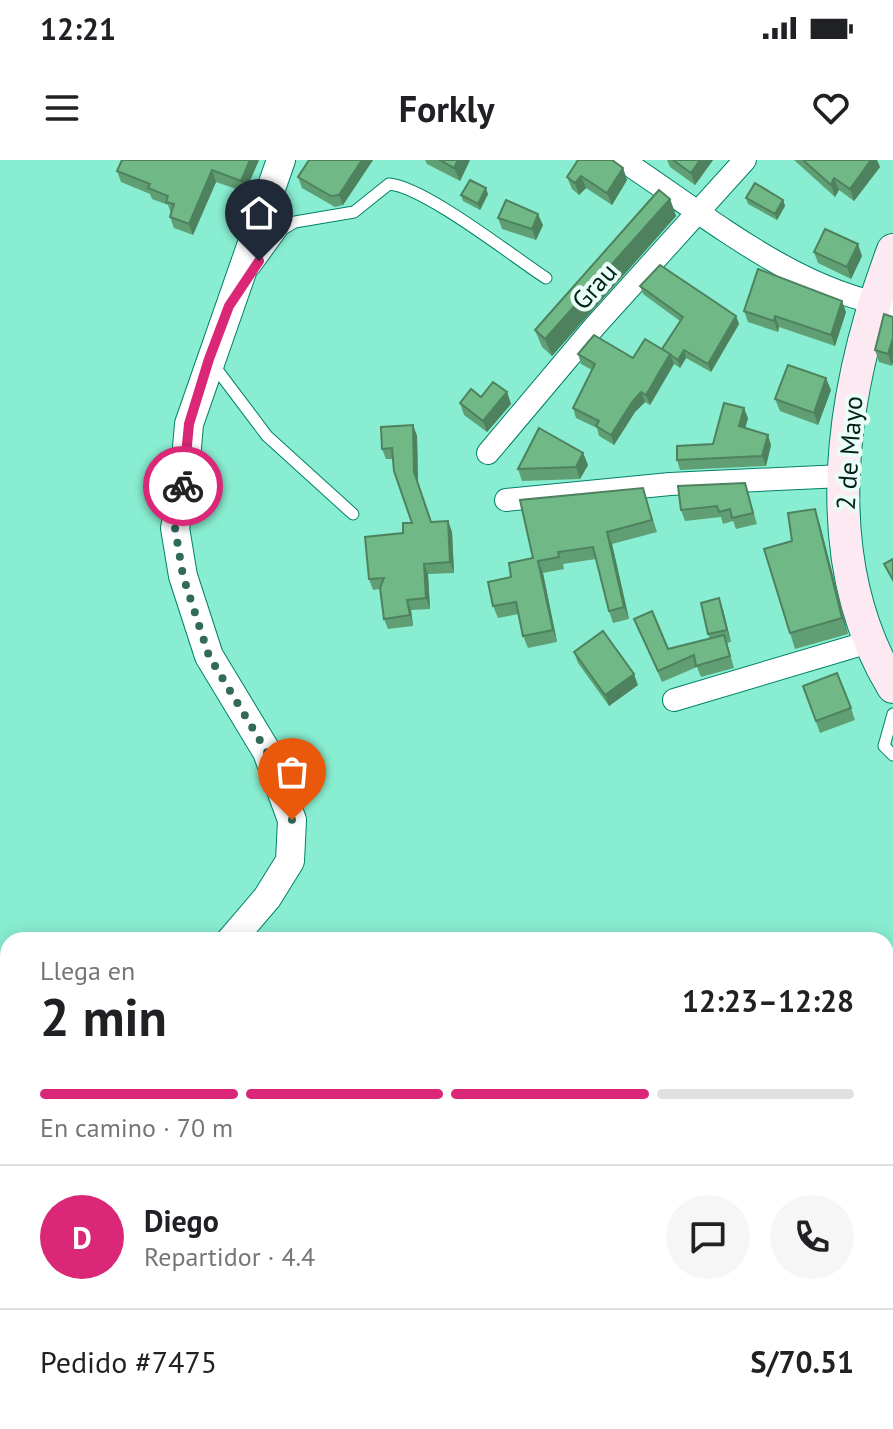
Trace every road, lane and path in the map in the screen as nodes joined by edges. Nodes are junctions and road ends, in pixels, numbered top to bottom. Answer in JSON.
{"nodes":[{"id":1,"x":281,"y":160,"type":"edge"},
{"id":2,"x":622,"y":160,"type":"edge"},
{"id":3,"x":745,"y":160,"type":"edge"},
{"id":4,"x":701,"y":212,"type":"junction"},
{"id":5,"x":893,"y":250,"type":"edge"},
{"id":6,"x":546,"y":278,"type":"dead end"},
{"id":7,"x":883,"y":304,"type":"edge"},
{"id":8,"x":229,"y":306,"type":"junction"},
{"id":9,"x":209,"y":359,"type":"junction"},
{"id":10,"x":488,"y":453,"type":"dead end"},
{"id":11,"x":842,"y":476,"type":"junction"},
{"id":12,"x":506,"y":500,"type":"dead end"},
{"id":13,"x":353,"y":514,"type":"dead end"},
{"id":14,"x":875,"y":647,"type":"junction"},
{"id":15,"x":893,"y":687,"type":"edge"},
{"id":16,"x":674,"y":700,"type":"dead end"},
{"id":17,"x":893,"y":714,"type":"edge"},
{"id":18,"x":893,"y":755,"type":"edge"},
{"id":19,"x":238,"y":932,"type":"edge"}],
"edges":[{"from":1,"to":8,"type":"street"},
{"from":2,"to":4,"type":"street"},
{"from":3,"to":4,"type":"street","name":"Grau"},
{"from":4,"to":7,"type":"street"},
{"from":4,"to":10,"type":"street","name":"Grau"},
{"from":5,"to":7,"type":"main road","name":"2 de Mayo"},
{"from":6,"to":8,"type":"lane"},
{"from":7,"to":11,"type":"main road","name":"2 de Mayo"},
{"from":8,"to":9,"type":"street"},
{"from":9,"to":13,"type":"lane"},
{"from":9,"to":19,"type":"street"},
{"from":11,"to":12,"type":"street"},
{"from":11,"to":14,"type":"main road","name":"2 de Mayo"},
{"from":14,"to":15,"type":"main road","name":"2 de Mayo"},
{"from":14,"to":16,"type":"street"},
{"from":17,"to":18,"type":"lane"}]}
